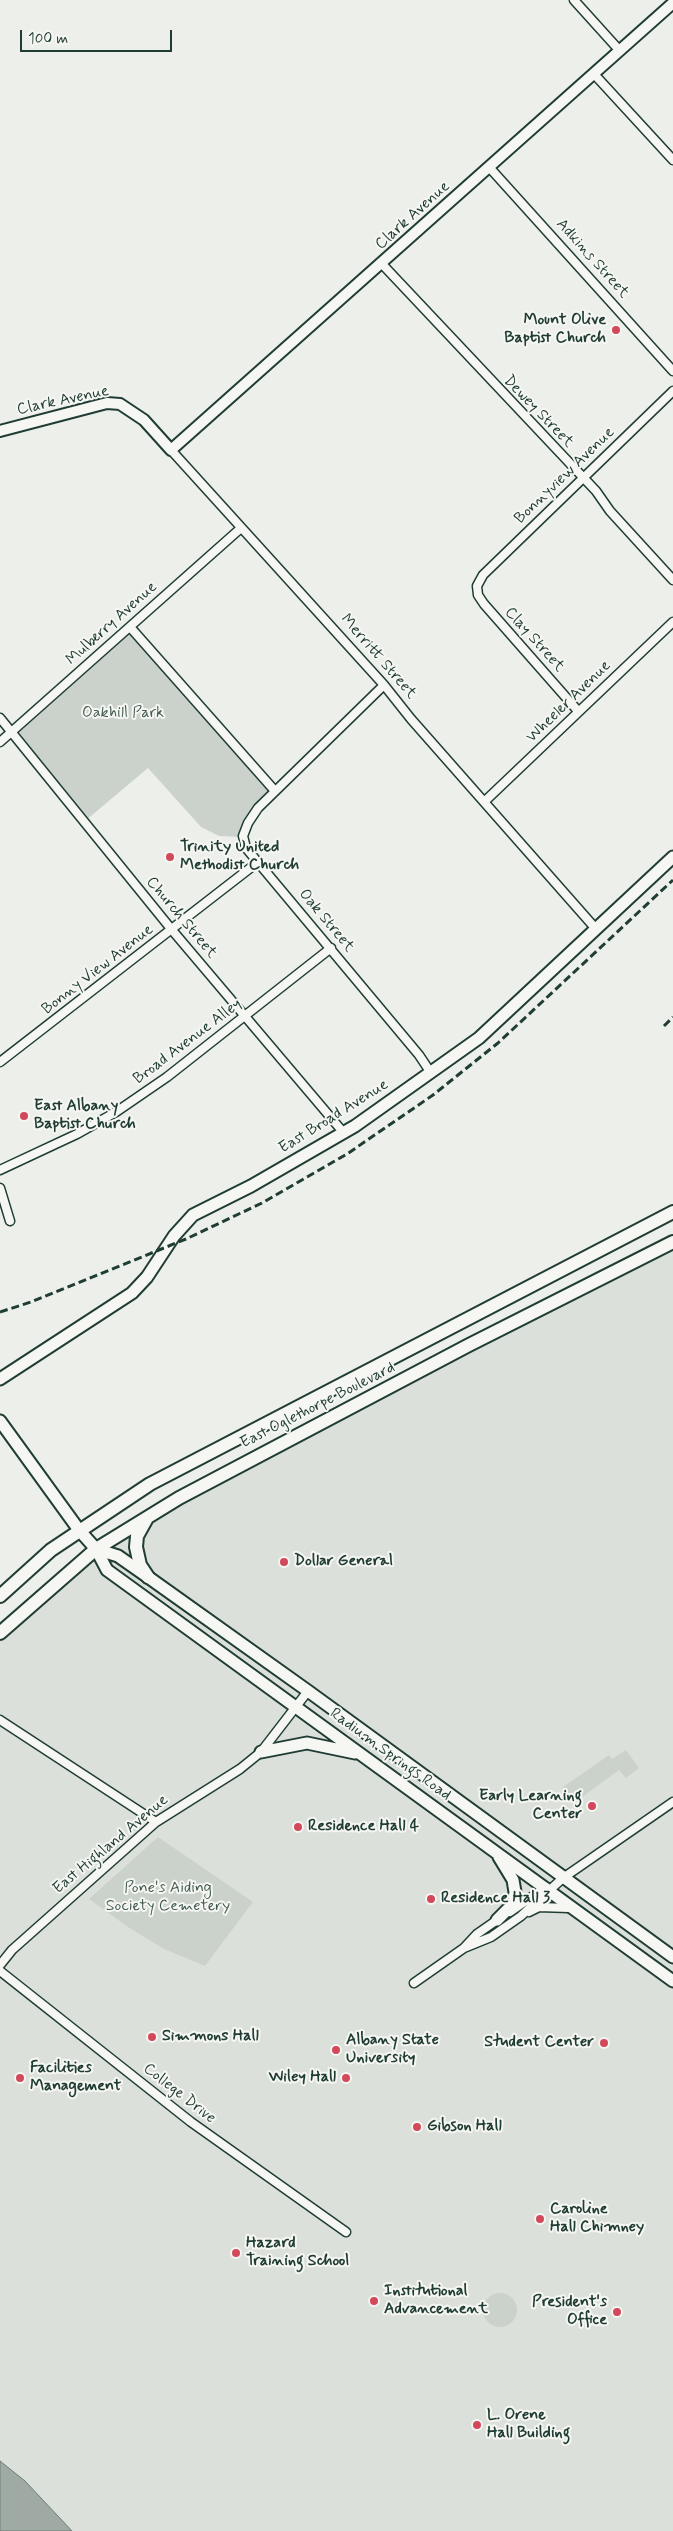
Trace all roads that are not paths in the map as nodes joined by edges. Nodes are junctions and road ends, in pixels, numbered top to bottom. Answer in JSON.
{"nodes":[{"id":1,"x":574,"y":0,"type":"edge"},
{"id":2,"x":673,"y":3,"type":"edge"},
{"id":3,"x":620,"y":51,"type":"junction"},
{"id":4,"x":594,"y":74,"type":"junction"},
{"id":5,"x":673,"y":160,"type":"edge"},
{"id":6,"x":490,"y":167,"type":"junction"},
{"id":7,"x":382,"y":264,"type":"junction"},
{"id":8,"x":673,"y":371,"type":"edge"},
{"id":9,"x":673,"y":391,"type":"edge"},
{"id":10,"x":132,"y":410,"type":"joint"},
{"id":11,"x":0,"y":431,"type":"edge"},
{"id":12,"x":171,"y":450,"type":"junction"},
{"id":13,"x":583,"y":478,"type":"junction"},
{"id":14,"x":242,"y":528,"type":"junction"},
{"id":15,"x":673,"y":580,"type":"edge"},
{"id":16,"x":479,"y":582,"type":"joint"},
{"id":17,"x":673,"y":622,"type":"edge"},
{"id":18,"x":130,"y":627,"type":"junction"},
{"id":19,"x":384,"y":685,"type":"junction"},
{"id":20,"x":578,"y":712,"type":"junction"},
{"id":21,"x":0,"y":718,"type":"edge"},
{"id":22,"x":12,"y":731,"type":"junction"},
{"id":23,"x":0,"y":742,"type":"edge"},
{"id":24,"x":275,"y":791,"type":"junction"},
{"id":25,"x":484,"y":802,"type":"junction"},
{"id":26,"x":673,"y":857,"type":"edge"},
{"id":27,"x":258,"y":862,"type":"junction"},
{"id":28,"x":596,"y":929,"type":"junction"},
{"id":29,"x":172,"y":930,"type":"junction"},
{"id":30,"x":331,"y":948,"type":"junction"},
{"id":31,"x":246,"y":1016,"type":"junction"},
{"id":32,"x":0,"y":1062,"type":"edge"},
{"id":33,"x":431,"y":1072,"type":"junction"},
{"id":34,"x":343,"y":1132,"type":"junction"},
{"id":35,"x":0,"y":1170,"type":"edge"},
{"id":36,"x":0,"y":1188,"type":"edge"},
{"id":37,"x":673,"y":1212,"type":"edge"},
{"id":38,"x":10,"y":1220,"type":"dead end"},
{"id":39,"x":673,"y":1242,"type":"edge"},
{"id":40,"x":0,"y":1380,"type":"edge"},
{"id":41,"x":0,"y":1421,"type":"edge"},
{"id":42,"x":148,"y":1516,"type":"junction"},
{"id":43,"x":79,"y":1530,"type":"junction"},
{"id":44,"x":96,"y":1549,"type":"junction"},
{"id":45,"x":148,"y":1577,"type":"junction"},
{"id":46,"x":0,"y":1596,"type":"edge"},
{"id":47,"x":0,"y":1633,"type":"edge"},
{"id":48,"x":308,"y":1690,"type":"junction"},
{"id":49,"x":296,"y":1707,"type":"junction"},
{"id":50,"x":0,"y":1720,"type":"edge"},
{"id":51,"x":261,"y":1752,"type":"junction"},
{"id":52,"x":360,"y":1754,"type":"junction"},
{"id":53,"x":673,"y":1802,"type":"edge"},
{"id":54,"x":156,"y":1822,"type":"junction"},
{"id":55,"x":493,"y":1849,"type":"junction"},
{"id":56,"x":563,"y":1878,"type":"junction"},
{"id":57,"x":548,"y":1888,"type":"junction"},
{"id":58,"x":576,"y":1909,"type":"junction"},
{"id":59,"x":521,"y":1916,"type":"junction"},
{"id":60,"x":497,"y":1920,"type":"junction"},
{"id":61,"x":464,"y":1948,"type":"junction"},
{"id":62,"x":673,"y":1957,"type":"edge"},
{"id":63,"x":0,"y":1965,"type":"edge"},
{"id":64,"x":0,"y":1972,"type":"edge"},
{"id":65,"x":673,"y":1981,"type":"edge"},
{"id":66,"x":414,"y":1983,"type":"dead end"},
{"id":67,"x":346,"y":2232,"type":"dead end"}],
"edges":[{"from":1,"to":3,"type":"street"},
{"from":2,"to":3,"type":"street","name":"Clark Avenue"},
{"from":3,"to":4,"type":"street","name":"Clark Avenue"},
{"from":4,"to":5,"type":"street"},
{"from":4,"to":6,"type":"street","name":"Clark Avenue"},
{"from":6,"to":7,"type":"street","name":"Clark Avenue"},
{"from":6,"to":8,"type":"street","name":"Adkins Street"},
{"from":7,"to":12,"type":"street","name":"Clark Avenue"},
{"from":7,"to":13,"type":"street","name":"Dewey Street"},
{"from":9,"to":13,"type":"street","name":"Bonnyview Avenue"},
{"from":10,"to":11,"type":"street","name":"Clark Avenue"},
{"from":10,"to":12,"type":"street","name":"Merritt Street"},
{"from":12,"to":14,"type":"street","name":"Merritt Street"},
{"from":13,"to":15,"type":"street","name":"Dewey Street"},
{"from":13,"to":16,"type":"street","name":"Bonnyview Avenue"},
{"from":14,"to":18,"type":"street","name":"Mulberry Avenue"},
{"from":14,"to":19,"type":"street","name":"Merritt Street"},
{"from":16,"to":20,"type":"street","name":"Clay Street"},
{"from":17,"to":20,"type":"street","name":"Wheeler Avenue"},
{"from":18,"to":22,"type":"street","name":"Mulberry Avenue"},
{"from":18,"to":24,"type":"street"},
{"from":19,"to":24,"type":"street"},
{"from":19,"to":25,"type":"street","name":"Merritt Street"},
{"from":20,"to":25,"type":"street","name":"Wheeler Avenue"},
{"from":21,"to":22,"type":"street","name":"Church Street"},
{"from":22,"to":23,"type":"street","name":"Mulberry Avenue"},
{"from":22,"to":29,"type":"street","name":"Church Street"},
{"from":24,"to":27,"type":"street","name":"Oak Street"},
{"from":25,"to":28,"type":"street","name":"Merritt Street"},
{"from":26,"to":28,"type":"main road","name":"East Broad Avenue"},
{"from":27,"to":29,"type":"street","name":"Bonny View Avenue"},
{"from":27,"to":30,"type":"street","name":"Oak Street"},
{"from":28,"to":33,"type":"main road","name":"East Broad Avenue"},
{"from":29,"to":31,"type":"street","name":"Church Street"},
{"from":29,"to":32,"type":"street","name":"Bonny View Avenue"},
{"from":30,"to":31,"type":"street","name":"Broad Avenue Alley"},
{"from":30,"to":33,"type":"street","name":"Oak Street"},
{"from":31,"to":34,"type":"street","name":"Church Street"},
{"from":31,"to":35,"type":"street","name":"Broad Avenue Alley"},
{"from":33,"to":34,"type":"main road","name":"East Broad Avenue"},
{"from":34,"to":40,"type":"main road","name":"East Broad Avenue"},
{"from":36,"to":38,"type":"street"},
{"from":37,"to":43,"type":"main road","name":"East Oglethorpe Boulevard"},
{"from":39,"to":42,"type":"main road","name":"East Oglethorpe Boulevard"},
{"from":41,"to":43,"type":"main road","name":"Radium Springs Road"},
{"from":42,"to":44,"type":"main road","name":"East Oglethorpe Boulevard"},
{"from":42,"to":45,"type":"main road"},
{"from":43,"to":44,"type":"main road","name":"Radium Springs Road"},
{"from":43,"to":46,"type":"main road","name":"East Oglethorpe Boulevard"},
{"from":44,"to":45,"type":"main road","name":"Radium Springs Road"},
{"from":44,"to":47,"type":"main road","name":"East Oglethorpe Boulevard"},
{"from":44,"to":49,"type":"main road","name":"Radium Springs Road"},
{"from":45,"to":48,"type":"main road","name":"Radium Springs Road"},
{"from":48,"to":49,"type":"street","name":"East Highland Avenue"},
{"from":48,"to":56,"type":"main road","name":"Radium Springs Road"},
{"from":49,"to":51,"type":"street","name":"East Highland Avenue"},
{"from":49,"to":52,"type":"main road","name":"Radium Springs Road"},
{"from":50,"to":54,"type":"street"},
{"from":51,"to":52,"type":"main road"},
{"from":51,"to":54,"type":"street","name":"East Highland Avenue"},
{"from":52,"to":55,"type":"main road","name":"Radium Springs Road"},
{"from":53,"to":56,"type":"street"},
{"from":54,"to":63,"type":"street","name":"East Highland Avenue"},
{"from":55,"to":57,"type":"main road","name":"Radium Springs Road"},
{"from":55,"to":60,"type":"main road"},
{"from":56,"to":57,"type":"street"},
{"from":56,"to":62,"type":"main road","name":"Radium Springs Road"},
{"from":57,"to":58,"type":"main road","name":"Radium Springs Road"},
{"from":57,"to":59,"type":"street"},
{"from":57,"to":60,"type":"street"},
{"from":58,"to":59,"type":"street"},
{"from":58,"to":65,"type":"main road","name":"Radium Springs Road"},
{"from":59,"to":61,"type":"street"},
{"from":60,"to":61,"type":"street"},
{"from":61,"to":66,"type":"street"},
{"from":64,"to":67,"type":"street","name":"College Drive"}]}
